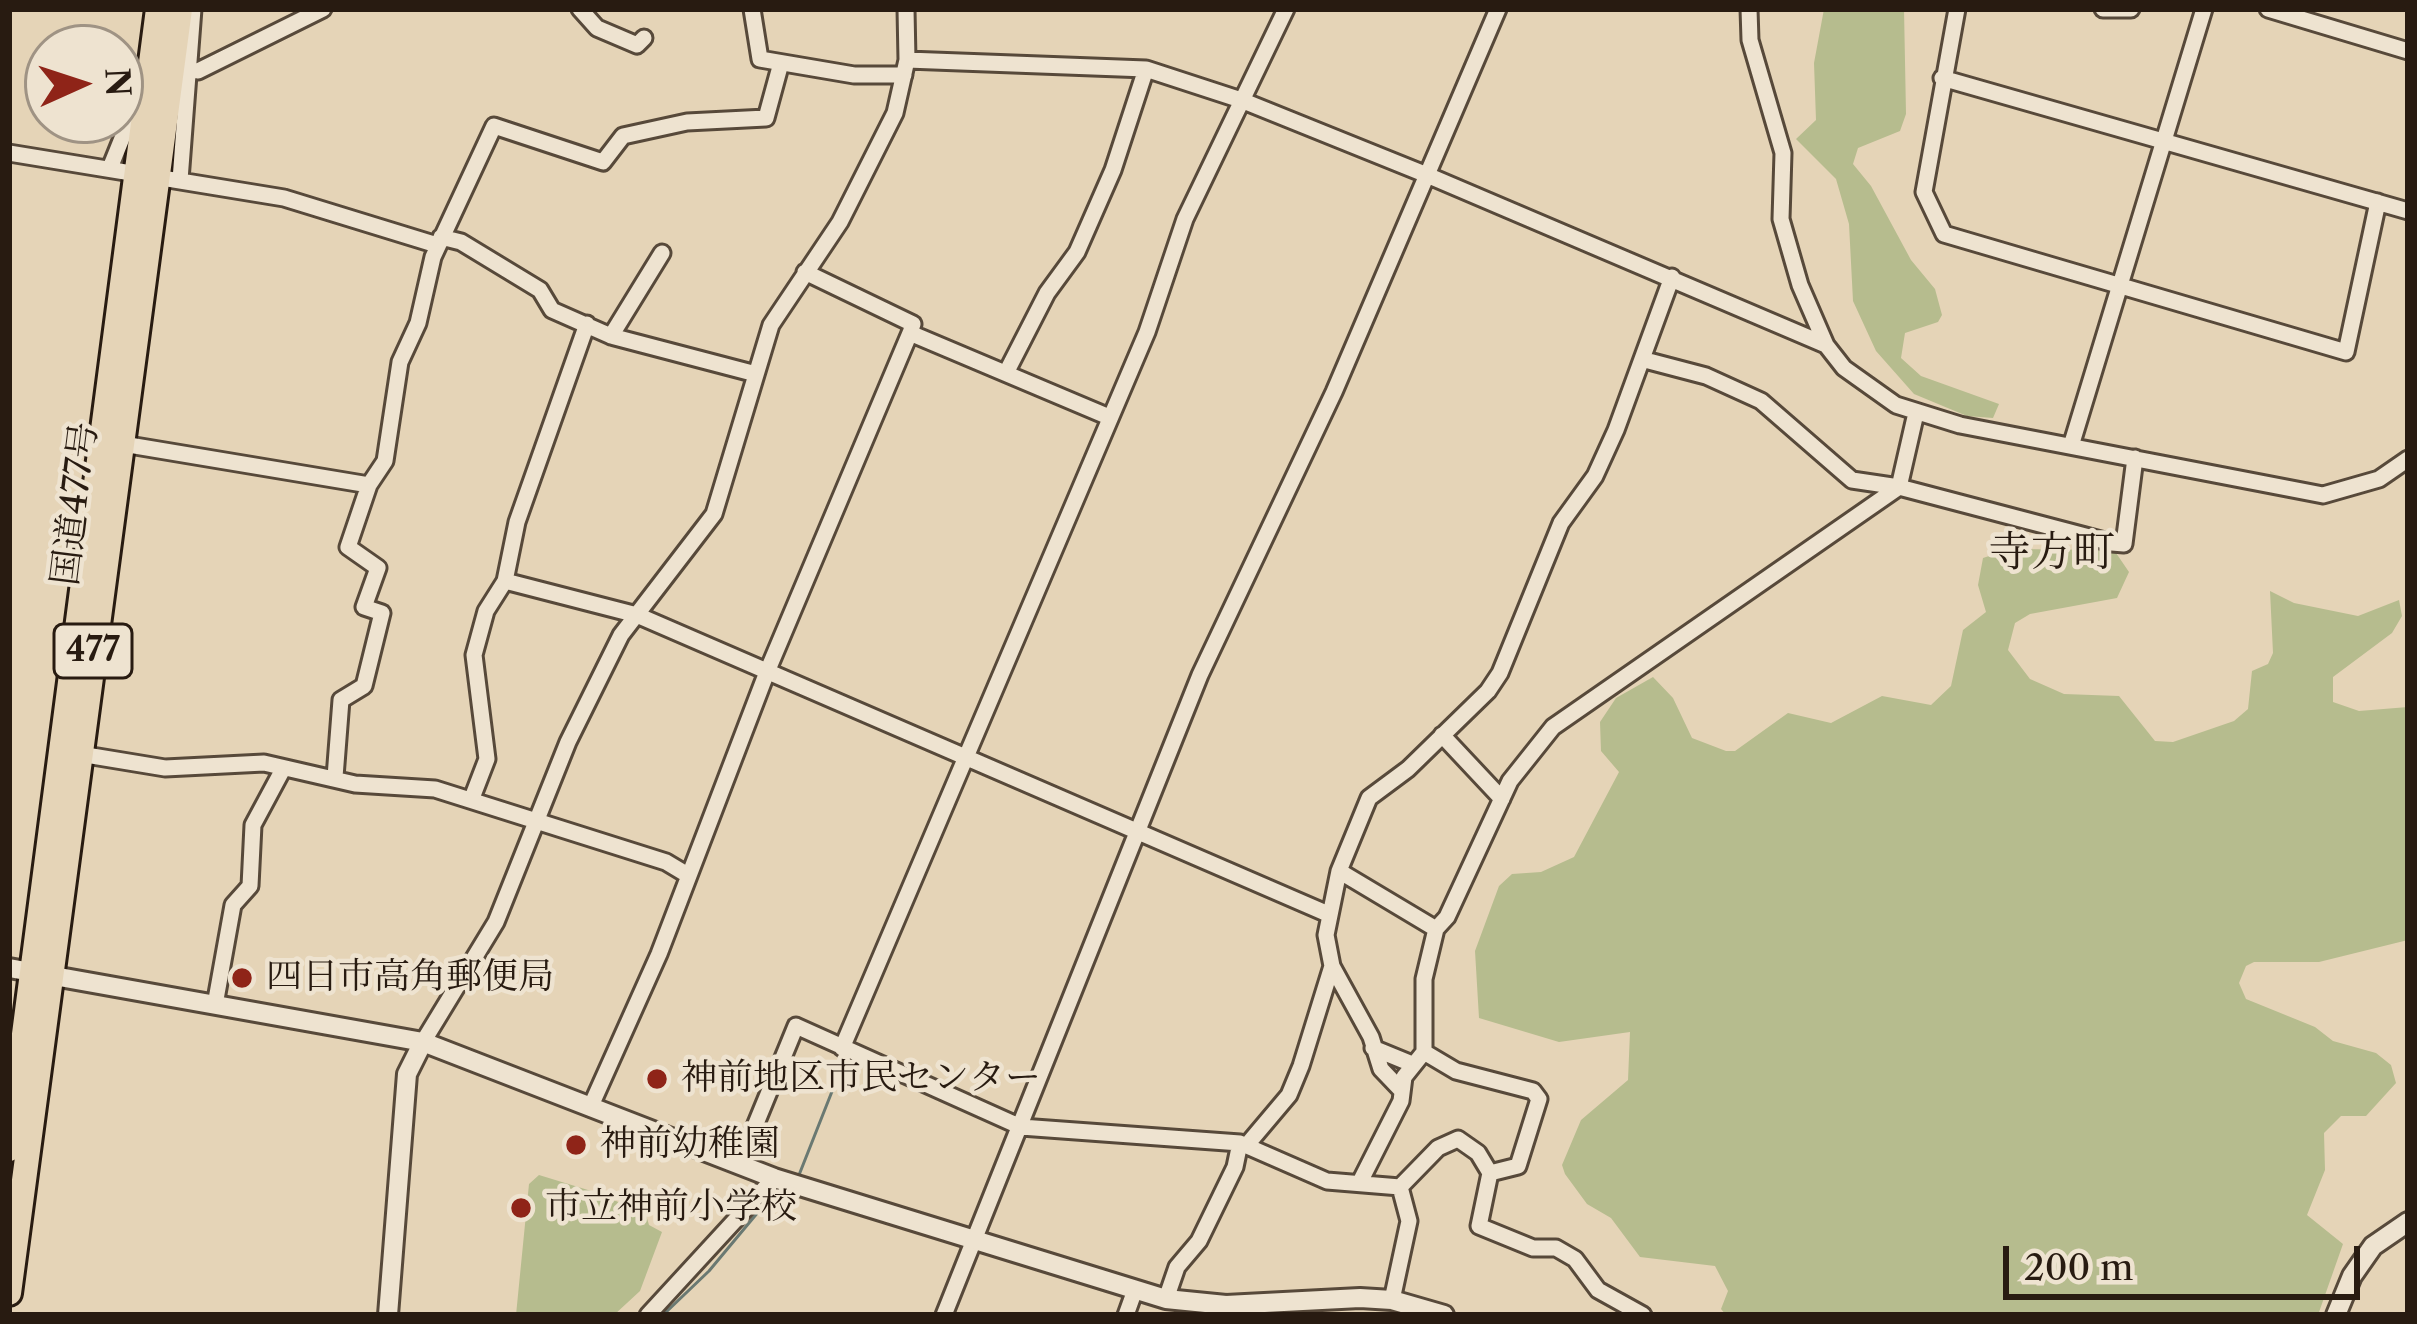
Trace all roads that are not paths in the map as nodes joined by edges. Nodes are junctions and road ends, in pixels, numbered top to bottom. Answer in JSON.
{"nodes":[{"id":1,"x":146,"y":9,"type":"edge"},
{"id":2,"x":158,"y":9,"type":"edge"},
{"id":3,"x":180,"y":9,"type":"edge"},
{"id":4,"x":193,"y":9,"type":"edge"},
{"id":5,"x":323,"y":9,"type":"edge"},
{"id":6,"x":580,"y":9,"type":"edge"},
{"id":7,"x":752,"y":9,"type":"edge"},
{"id":8,"x":906,"y":9,"type":"edge"},
{"id":9,"x":1286,"y":9,"type":"edge"},
{"id":10,"x":1498,"y":9,"type":"edge"},
{"id":11,"x":1749,"y":9,"type":"edge"},
{"id":12,"x":1957,"y":9,"type":"edge"},
{"id":13,"x":2103,"y":9,"type":"edge"},
{"id":14,"x":2131,"y":9,"type":"edge"},
{"id":15,"x":2204,"y":9,"type":"edge"},
{"id":16,"x":2268,"y":9,"type":"edge"},
{"id":17,"x":644,"y":38,"type":"dead end"},
{"id":18,"x":2408,"y":51,"type":"edge"},
{"id":19,"x":781,"y":63,"type":"junction"},
{"id":20,"x":178,"y":67,"type":"junction"},
{"id":21,"x":905,"y":67,"type":"junction"},
{"id":22,"x":1146,"y":69,"type":"junction"},
{"id":23,"x":1942,"y":78,"type":"junction"},
{"id":24,"x":1241,"y":100,"type":"junction"},
{"id":25,"x":2164,"y":138,"type":"junction"},
{"id":26,"x":9,"y":153,"type":"edge"},
{"id":27,"x":110,"y":167,"type":"junction"},
{"id":28,"x":158,"y":175,"type":"junction"},
{"id":29,"x":1426,"y":175,"type":"junction"},
{"id":30,"x":2378,"y":202,"type":"junction"},
{"id":31,"x":2408,"y":211,"type":"edge"},
{"id":32,"x":439,"y":241,"type":"junction"},
{"id":33,"x":662,"y":253,"type":"dead end"},
{"id":34,"x":805,"y":272,"type":"junction"},
{"id":35,"x":1672,"y":277,"type":"junction"},
{"id":36,"x":2119,"y":285,"type":"junction"},
{"id":37,"x":587,"y":324,"type":"junction"},
{"id":38,"x":910,"y":333,"type":"junction"},
{"id":39,"x":611,"y":336,"type":"junction"},
{"id":40,"x":1826,"y":345,"type":"junction"},
{"id":41,"x":1645,"y":360,"type":"junction"},
{"id":42,"x":1006,"y":373,"type":"junction"},
{"id":43,"x":756,"y":374,"type":"junction"},
{"id":44,"x":1916,"y":413,"type":"junction"},
{"id":45,"x":1109,"y":417,"type":"junction"},
{"id":46,"x":111,"y":442,"type":"junction"},
{"id":47,"x":2071,"y":446,"type":"junction"},
{"id":48,"x":2135,"y":458,"type":"junction"},
{"id":49,"x":2408,"y":459,"type":"edge"},
{"id":50,"x":369,"y":485,"type":"junction"},
{"id":51,"x":1899,"y":487,"type":"junction"},
{"id":52,"x":505,"y":581,"type":"junction"},
{"id":53,"x":637,"y":615,"type":"junction"},
{"id":54,"x":767,"y":672,"type":"junction"},
{"id":55,"x":1442,"y":735,"type":"junction"},
{"id":56,"x":80,"y":754,"type":"junction"},
{"id":57,"x":967,"y":758,"type":"junction"},
{"id":58,"x":282,"y":771,"type":"junction"},
{"id":59,"x":335,"y":777,"type":"junction"},
{"id":60,"x":472,"y":798,"type":"junction"},
{"id":61,"x":1502,"y":799,"type":"junction"},
{"id":62,"x":537,"y":819,"type":"junction"},
{"id":63,"x":1140,"y":833,"type":"junction"},
{"id":64,"x":1339,"y":871,"type":"junction"},
{"id":65,"x":686,"y":874,"type":"junction"},
{"id":66,"x":1328,"y":914,"type":"junction"},
{"id":67,"x":1436,"y":928,"type":"junction"},
{"id":68,"x":1332,"y":966,"type":"junction"},
{"id":69,"x":31,"y":971,"type":"edge"},
{"id":70,"x":215,"y":1005,"type":"junction"},
{"id":71,"x":424,"y":1042,"type":"junction"},
{"id":72,"x":1373,"y":1048,"type":"junction"},
{"id":73,"x":847,"y":1050,"type":"junction"},
{"id":74,"x":1418,"y":1058,"type":"junction"},
{"id":75,"x":1402,"y":1091,"type":"junction"},
{"id":76,"x":590,"y":1108,"type":"junction"},
{"id":77,"x":1021,"y":1127,"type":"junction"},
{"id":78,"x":1243,"y":1144,"type":"junction"},
{"id":79,"x":9,"y":1150,"type":"edge"},
{"id":80,"x":739,"y":1165,"type":"junction"},
{"id":81,"x":1490,"y":1173,"type":"junction"},
{"id":82,"x":774,"y":1178,"type":"junction"},
{"id":83,"x":1360,"y":1182,"type":"junction"},
{"id":84,"x":1400,"y":1187,"type":"junction"},
{"id":85,"x":2408,"y":1222,"type":"edge"},
{"id":86,"x":974,"y":1241,"type":"junction"},
{"id":87,"x":1135,"y":1290,"type":"junction"},
{"id":88,"x":9,"y":1293,"type":"edge"},
{"id":89,"x":1166,"y":1298,"type":"junction"},
{"id":90,"x":1392,"y":1300,"type":"junction"},
{"id":91,"x":388,"y":1315,"type":"edge"},
{"id":92,"x":648,"y":1315,"type":"edge"},
{"id":93,"x":944,"y":1315,"type":"edge"},
{"id":94,"x":1126,"y":1315,"type":"edge"},
{"id":95,"x":1444,"y":1315,"type":"edge"},
{"id":96,"x":1643,"y":1315,"type":"edge"},
{"id":97,"x":2336,"y":1315,"type":"edge"}],
"edges":[{"from":1,"to":27,"type":"street"},
{"from":2,"to":28,"type":"highway","name":"国道477号","number":"477"},
{"from":3,"to":20,"type":"highway","name":"国道477号","number":"477"},
{"from":4,"to":20,"type":"street"},
{"from":5,"to":20,"type":"street"},
{"from":6,"to":17,"type":"street"},
{"from":7,"to":19,"type":"street"},
{"from":8,"to":21,"type":"street"},
{"from":9,"to":24,"type":"street"},
{"from":10,"to":29,"type":"street"},
{"from":11,"to":40,"type":"street"},
{"from":12,"to":23,"type":"street"},
{"from":13,"to":14,"type":"street"},
{"from":15,"to":25,"type":"street"},
{"from":16,"to":18,"type":"street"},
{"from":19,"to":21,"type":"street"},
{"from":19,"to":32,"type":"street"},
{"from":20,"to":28,"type":"highway","name":"国道477号","number":"477"},
{"from":21,"to":22,"type":"street"},
{"from":21,"to":34,"type":"street"},
{"from":22,"to":24,"type":"street"},
{"from":22,"to":42,"type":"street"},
{"from":23,"to":25,"type":"street"},
{"from":23,"to":36,"type":"street"},
{"from":24,"to":29,"type":"street"},
{"from":24,"to":45,"type":"street"},
{"from":25,"to":30,"type":"street"},
{"from":25,"to":36,"type":"street"},
{"from":26,"to":27,"type":"street"},
{"from":27,"to":28,"type":"street"},
{"from":28,"to":32,"type":"street"},
{"from":28,"to":46,"type":"highway","name":"国道477号","number":"477"},
{"from":29,"to":35,"type":"street"},
{"from":29,"to":63,"type":"street"},
{"from":30,"to":31,"type":"street"},
{"from":30,"to":36,"type":"street"},
{"from":32,"to":37,"type":"street"},
{"from":32,"to":50,"type":"street"},
{"from":33,"to":39,"type":"street"},
{"from":34,"to":38,"type":"street"},
{"from":34,"to":43,"type":"street"},
{"from":35,"to":40,"type":"street"},
{"from":35,"to":41,"type":"street"},
{"from":36,"to":47,"type":"street"},
{"from":37,"to":39,"type":"street"},
{"from":37,"to":52,"type":"street"},
{"from":38,"to":42,"type":"street"},
{"from":38,"to":54,"type":"street"},
{"from":39,"to":43,"type":"street"},
{"from":40,"to":44,"type":"street"},
{"from":41,"to":51,"type":"street"},
{"from":41,"to":55,"type":"street"},
{"from":42,"to":45,"type":"street"},
{"from":43,"to":53,"type":"street"},
{"from":44,"to":47,"type":"street"},
{"from":44,"to":51,"type":"street"},
{"from":45,"to":57,"type":"street"},
{"from":46,"to":50,"type":"street"},
{"from":46,"to":56,"type":"highway","name":"国道477号","number":"477"},
{"from":46,"to":69,"type":"highway","name":"国道477号","number":"477"},
{"from":47,"to":48,"type":"street"},
{"from":48,"to":49,"type":"street"},
{"from":48,"to":51,"type":"street"},
{"from":50,"to":59,"type":"street"},
{"from":51,"to":61,"type":"street"},
{"from":52,"to":53,"type":"street"},
{"from":52,"to":60,"type":"street"},
{"from":53,"to":54,"type":"street"},
{"from":53,"to":62,"type":"street"},
{"from":54,"to":57,"type":"street"},
{"from":54,"to":65,"type":"street"},
{"from":55,"to":61,"type":"street"},
{"from":55,"to":64,"type":"street"},
{"from":56,"to":58,"type":"street"},
{"from":56,"to":69,"type":"highway","name":"国道477号","number":"477"},
{"from":57,"to":63,"type":"street"},
{"from":57,"to":73,"type":"street"},
{"from":58,"to":59,"type":"street"},
{"from":58,"to":70,"type":"street"},
{"from":59,"to":60,"type":"street"},
{"from":60,"to":62,"type":"street"},
{"from":61,"to":67,"type":"street"},
{"from":62,"to":65,"type":"street"},
{"from":62,"to":71,"type":"street"},
{"from":63,"to":66,"type":"street"},
{"from":63,"to":77,"type":"street"},
{"from":64,"to":66,"type":"street"},
{"from":64,"to":67,"type":"street"},
{"from":65,"to":76,"type":"street"},
{"from":66,"to":68,"type":"street"},
{"from":67,"to":74,"type":"street"},
{"from":68,"to":72,"type":"street"},
{"from":68,"to":78,"type":"street"},
{"from":69,"to":70,"type":"street"},
{"from":69,"to":79,"type":"highway","name":"国道477号","number":"477"},
{"from":69,"to":88,"type":"highway","name":"国道477号","number":"477"},
{"from":70,"to":71,"type":"street"},
{"from":71,"to":76,"type":"street"},
{"from":71,"to":91,"type":"street"},
{"from":72,"to":74,"type":"street"},
{"from":72,"to":75,"type":"street"},
{"from":73,"to":77,"type":"street"},
{"from":73,"to":80,"type":"street"},
{"from":74,"to":75,"type":"street"},
{"from":74,"to":81,"type":"street"},
{"from":75,"to":83,"type":"street"},
{"from":76,"to":80,"type":"street"},
{"from":77,"to":78,"type":"street"},
{"from":77,"to":86,"type":"street"},
{"from":78,"to":83,"type":"street"},
{"from":78,"to":89,"type":"street"},
{"from":80,"to":82,"type":"street"},
{"from":81,"to":84,"type":"street"},
{"from":81,"to":96,"type":"street"},
{"from":82,"to":86,"type":"street"},
{"from":82,"to":92,"type":"street"},
{"from":83,"to":84,"type":"street"},
{"from":84,"to":90,"type":"street"},
{"from":85,"to":97,"type":"street"},
{"from":86,"to":87,"type":"street"},
{"from":86,"to":93,"type":"street"},
{"from":87,"to":89,"type":"street"},
{"from":87,"to":94,"type":"street"},
{"from":89,"to":90,"type":"street"},
{"from":90,"to":95,"type":"street"}]}
